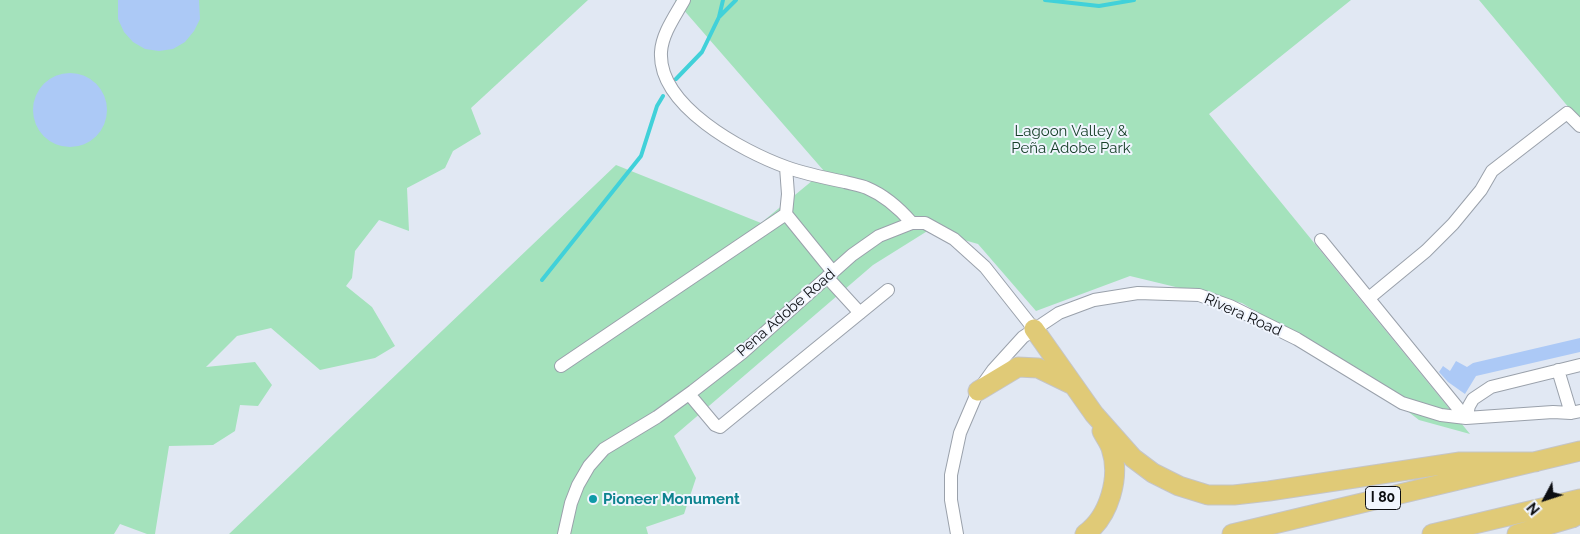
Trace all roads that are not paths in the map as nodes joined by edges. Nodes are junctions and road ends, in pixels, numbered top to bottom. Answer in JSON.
{"nodes":[{"id":1,"x":684,"y":0,"type":"edge"},
{"id":2,"x":1580,"y":126,"type":"edge"},
{"id":3,"x":786,"y":167,"type":"junction"},
{"id":4,"x":786,"y":214,"type":"junction"},
{"id":5,"x":912,"y":222,"type":"junction"},
{"id":6,"x":1321,"y":240,"type":"dead end"},
{"id":7,"x":830,"y":275,"type":"junction"},
{"id":8,"x":888,"y":290,"type":"dead end"},
{"id":9,"x":1369,"y":298,"type":"junction"},
{"id":10,"x":860,"y":313,"type":"junction"},
{"id":11,"x":1034,"y":329,"type":"junction"},
{"id":12,"x":1580,"y":365,"type":"edge"},
{"id":13,"x":561,"y":366,"type":"dead end"},
{"id":14,"x":1558,"y":370,"type":"junction"},
{"id":15,"x":1073,"y":385,"type":"junction"},
{"id":16,"x":978,"y":391,"type":"junction"},
{"id":17,"x":689,"y":394,"type":"junction"},
{"id":18,"x":1576,"y":412,"type":"edge"},
{"id":19,"x":1094,"y":414,"type":"junction"},
{"id":20,"x":1466,"y":418,"type":"junction"},
{"id":21,"x":1580,"y":451,"type":"edge"},
{"id":22,"x":1535,"y":462,"type":"junction"},
{"id":23,"x":1580,"y":499,"type":"edge"},
{"id":24,"x":1580,"y":514,"type":"edge"},
{"id":25,"x":564,"y":534,"type":"edge"},
{"id":26,"x":957,"y":534,"type":"edge"},
{"id":27,"x":1085,"y":534,"type":"edge"},
{"id":28,"x":1232,"y":534,"type":"edge"},
{"id":29,"x":1432,"y":534,"type":"edge"},
{"id":30,"x":1518,"y":534,"type":"edge"}],
"edges":[{"from":1,"to":3,"type":"street"},
{"from":2,"to":9,"type":"street"},
{"from":3,"to":4,"type":"street"},
{"from":3,"to":5,"type":"street"},
{"from":4,"to":7,"type":"street"},
{"from":4,"to":13,"type":"street"},
{"from":5,"to":7,"type":"street","name":"Pena Adobe Road"},
{"from":5,"to":11,"type":"street"},
{"from":6,"to":9,"type":"street"},
{"from":7,"to":10,"type":"street"},
{"from":7,"to":17,"type":"street","name":"Pena Adobe Road"},
{"from":8,"to":10,"type":"street"},
{"from":9,"to":20,"type":"street"},
{"from":10,"to":17,"type":"street"},
{"from":11,"to":15,"type":"highway"},
{"from":11,"to":16,"type":"street","name":"Rivera Road"},
{"from":11,"to":20,"type":"street","name":"Rivera Road"},
{"from":12,"to":14,"type":"street"},
{"from":14,"to":18,"type":"street"},
{"from":14,"to":20,"type":"street"},
{"from":15,"to":16,"type":"highway"},
{"from":15,"to":19,"type":"highway"},
{"from":16,"to":26,"type":"street","name":"Rivera Road"},
{"from":17,"to":25,"type":"street","name":"Pena Adobe Road"},
{"from":18,"to":20,"type":"street","name":"Rivera Road"},
{"from":19,"to":22,"type":"highway"},
{"from":19,"to":27,"type":"highway"},
{"from":21,"to":22,"type":"highway","number":"I 80"},
{"from":22,"to":28,"type":"highway","number":"I 80"},
{"from":23,"to":29,"type":"highway"},
{"from":24,"to":30,"type":"highway"}]}
